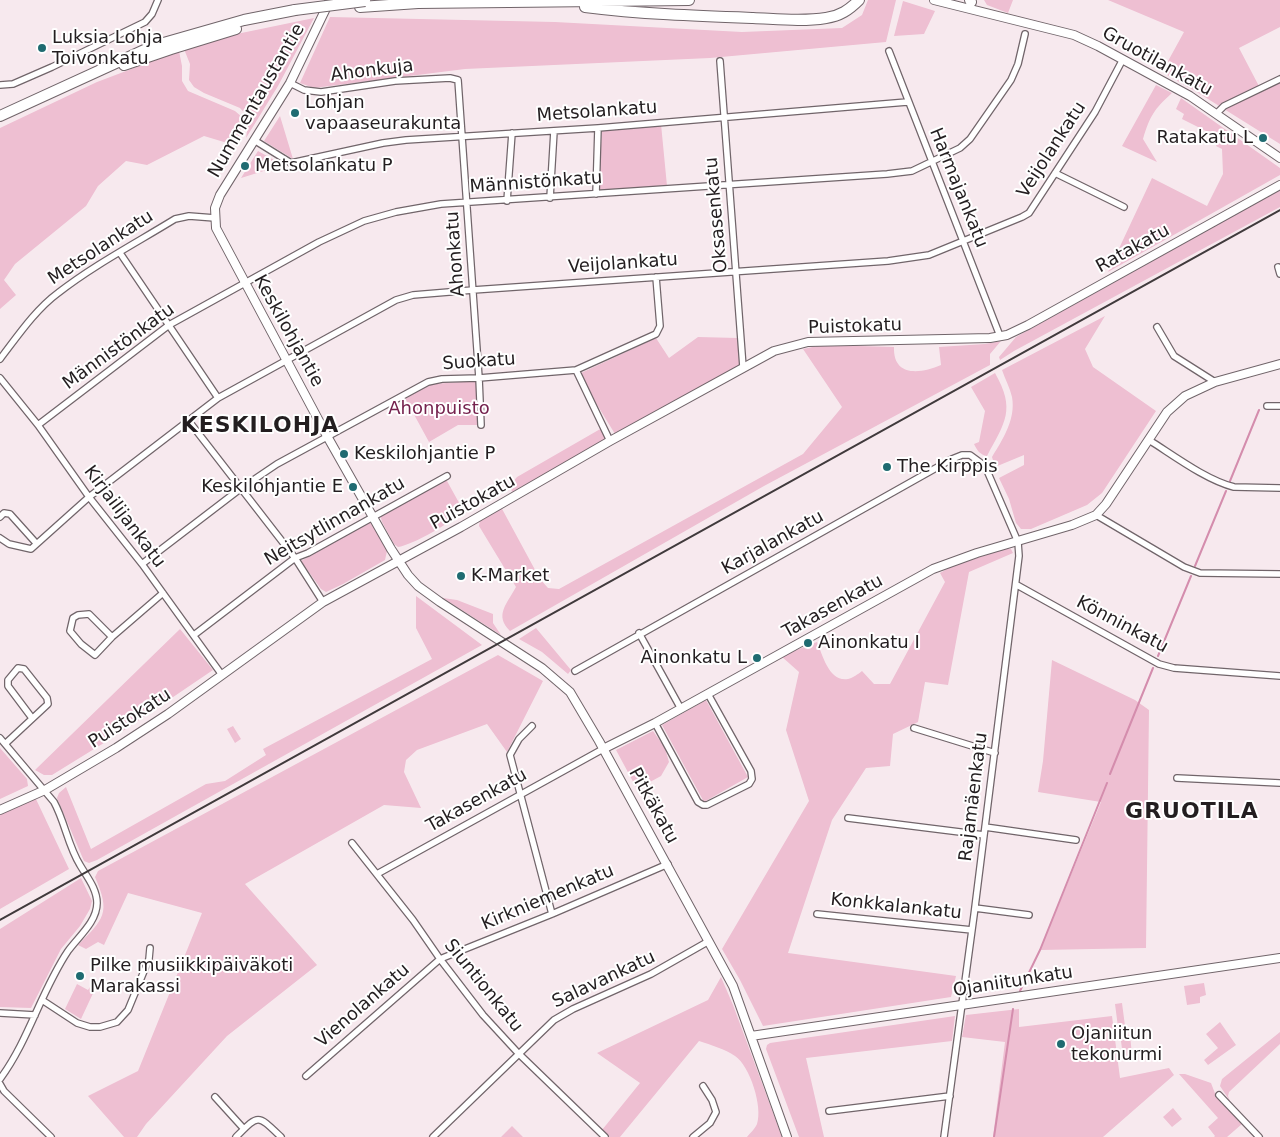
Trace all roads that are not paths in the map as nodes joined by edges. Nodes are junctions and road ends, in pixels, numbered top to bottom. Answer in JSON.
{"nodes":[{"id":1,"x":158,"y":0,"type":"edge"},
{"id":2,"x":330,"y":0,"type":"edge"},
{"id":3,"x":377,"y":0,"type":"edge"},
{"id":4,"x":689,"y":0,"type":"edge"},
{"id":5,"x":858,"y":0,"type":"edge"},
{"id":6,"x":934,"y":0,"type":"edge"},
{"id":7,"x":969,"y":1,"type":"edge"},
{"id":8,"x":549,"y":2,"type":"junction"},
{"id":9,"x":362,"y":4,"type":"edge"},
{"id":10,"x":1008,"y":19,"type":"junction"},
{"id":11,"x":1025,"y":34,"type":"dead end"},
{"id":12,"x":889,"y":51,"type":"dead end"},
{"id":13,"x":1123,"y":59,"type":"junction"},
{"id":14,"x":720,"y":61,"type":"dead end"},
{"id":15,"x":1280,"y":79,"type":"edge"},
{"id":16,"x":458,"y":80,"type":"joint"},
{"id":17,"x":290,"y":83,"type":"junction"},
{"id":18,"x":0,"y":85,"type":"edge"},
{"id":19,"x":30,"y":102,"type":"junction"},
{"id":20,"x":907,"y":102,"type":"junction"},
{"id":21,"x":0,"y":109,"type":"edge"},
{"id":22,"x":1217,"y":113,"type":"junction"},
{"id":23,"x":0,"y":116,"type":"edge"},
{"id":24,"x":725,"y":117,"type":"junction"},
{"id":25,"x":598,"y":128,"type":"junction"},
{"id":26,"x":554,"y":130,"type":"junction"},
{"id":27,"x":512,"y":133,"type":"junction"},
{"id":28,"x":463,"y":136,"type":"junction"},
{"id":29,"x":254,"y":140,"type":"junction"},
{"id":30,"x":1280,"y":158,"type":"edge"},
{"id":31,"x":931,"y":161,"type":"junction"},
{"id":32,"x":1055,"y":173,"type":"junction"},
{"id":33,"x":730,"y":185,"type":"junction"},
{"id":34,"x":1280,"y":185,"type":"edge"},
{"id":35,"x":596,"y":194,"type":"junction"},
{"id":36,"x":550,"y":198,"type":"junction"},
{"id":37,"x":507,"y":201,"type":"junction"},
{"id":38,"x":468,"y":204,"type":"junction"},
{"id":39,"x":1124,"y":207,"type":"dead end"},
{"id":40,"x":215,"y":218,"type":"junction"},
{"id":41,"x":963,"y":242,"type":"junction"},
{"id":42,"x":120,"y":253,"type":"junction"},
{"id":43,"x":737,"y":270,"type":"junction"},
{"id":44,"x":656,"y":277,"type":"junction"},
{"id":45,"x":245,"y":284,"type":"junction"},
{"id":46,"x":473,"y":290,"type":"junction"},
{"id":47,"x":170,"y":325,"type":"junction"},
{"id":48,"x":1157,"y":327,"type":"dead end"},
{"id":49,"x":1000,"y":336,"type":"junction"},
{"id":50,"x":0,"y":359,"type":"edge"},
{"id":51,"x":287,"y":359,"type":"junction"},
{"id":52,"x":1280,"y":364,"type":"edge"},
{"id":53,"x":744,"y":367,"type":"junction"},
{"id":54,"x":576,"y":370,"type":"junction"},
{"id":55,"x":0,"y":378,"type":"edge"},
{"id":56,"x":479,"y":378,"type":"junction"},
{"id":57,"x":1215,"y":382,"type":"junction"},
{"id":58,"x":218,"y":398,"type":"junction"},
{"id":59,"x":1267,"y":406,"type":"dead end"},
{"id":60,"x":1280,"y":406,"type":"edge"},
{"id":61,"x":188,"y":420,"type":"junction"},
{"id":62,"x":38,"y":425,"type":"junction"},
{"id":63,"x":481,"y":425,"type":"dead end"},
{"id":64,"x":327,"y":436,"type":"junction"},
{"id":65,"x":1149,"y":440,"type":"junction"},
{"id":66,"x":610,"y":441,"type":"junction"},
{"id":67,"x":985,"y":466,"type":"joint"},
{"id":68,"x":447,"y":476,"type":"dead end"},
{"id":69,"x":1280,"y":488,"type":"edge"},
{"id":70,"x":240,"y":489,"type":"junction"},
{"id":71,"x":89,"y":497,"type":"junction"},
{"id":72,"x":1096,"y":515,"type":"junction"},
{"id":73,"x":373,"y":516,"type":"junction"},
{"id":74,"x":0,"y":517,"type":"edge"},
{"id":75,"x":0,"y":538,"type":"edge"},
{"id":76,"x":1018,"y":542,"type":"junction"},
{"id":77,"x":36,"y":543,"type":"junction"},
{"id":78,"x":295,"y":558,"type":"junction"},
{"id":79,"x":399,"y":561,"type":"junction"},
{"id":80,"x":142,"y":564,"type":"junction"},
{"id":81,"x":1280,"y":574,"type":"edge"},
{"id":82,"x":1017,"y":585,"type":"junction"},
{"id":83,"x":163,"y":593,"type":"junction"},
{"id":84,"x":323,"y":602,"type":"junction"},
{"id":85,"x":640,"y":633,"type":"junction"},
{"id":86,"x":194,"y":635,"type":"junction"},
{"id":87,"x":112,"y":637,"type":"junction"},
{"id":88,"x":576,"y":671,"type":"dead end"},
{"id":89,"x":222,"y":675,"type":"junction"},
{"id":90,"x":1280,"y":676,"type":"edge"},
{"id":91,"x":708,"y":694,"type":"junction"},
{"id":92,"x":681,"y":709,"type":"junction"},
{"id":93,"x":32,"y":718,"type":"junction"},
{"id":94,"x":655,"y":723,"type":"junction"},
{"id":95,"x":532,"y":726,"type":"dead end"},
{"id":96,"x":914,"y":728,"type":"dead end"},
{"id":97,"x":0,"y":738,"type":"edge"},
{"id":98,"x":5,"y":744,"type":"junction"},
{"id":99,"x":603,"y":749,"type":"junction"},
{"id":100,"x":994,"y":753,"type":"junction"},
{"id":101,"x":1178,"y":778,"type":"dead end"},
{"id":102,"x":1280,"y":783,"type":"edge"},
{"id":103,"x":45,"y":790,"type":"junction"},
{"id":104,"x":521,"y":793,"type":"junction"},
{"id":105,"x":0,"y":810,"type":"edge"},
{"id":106,"x":848,"y":818,"type":"dead end"},
{"id":107,"x":985,"y":827,"type":"junction"},
{"id":108,"x":984,"y":835,"type":"junction"},
{"id":109,"x":1076,"y":840,"type":"dead end"},
{"id":110,"x":352,"y":843,"type":"dead end"},
{"id":111,"x":668,"y":864,"type":"junction"},
{"id":112,"x":377,"y":874,"type":"junction"},
{"id":113,"x":975,"y":908,"type":"junction"},
{"id":114,"x":552,"y":914,"type":"junction"},
{"id":115,"x":817,"y":914,"type":"dead end"},
{"id":116,"x":1029,"y":915,"type":"dead end"},
{"id":117,"x":972,"y":930,"type":"junction"},
{"id":118,"x":709,"y":941,"type":"junction"},
{"id":119,"x":150,"y":948,"type":"dead end"},
{"id":120,"x":1280,"y":958,"type":"edge"},
{"id":121,"x":440,"y":959,"type":"junction"},
{"id":122,"x":42,"y":1000,"type":"junction"},
{"id":123,"x":961,"y":1005,"type":"junction"},
{"id":124,"x":0,"y":1013,"type":"edge"},
{"id":125,"x":34,"y":1015,"type":"junction"},
{"id":126,"x":751,"y":1036,"type":"junction"},
{"id":127,"x":518,"y":1053,"type":"junction"},
{"id":128,"x":306,"y":1076,"type":"dead end"},
{"id":129,"x":0,"y":1079,"type":"edge"},
{"id":130,"x":0,"y":1084,"type":"edge"},
{"id":131,"x":703,"y":1086,"type":"dead end"},
{"id":132,"x":1219,"y":1095,"type":"dead end"},
{"id":133,"x":950,"y":1096,"type":"junction"},
{"id":134,"x":215,"y":1097,"type":"dead end"},
{"id":135,"x":829,"y":1112,"type":"dead end"},
{"id":136,"x":244,"y":1129,"type":"junction"},
{"id":137,"x":50,"y":1137,"type":"edge"},
{"id":138,"x":236,"y":1137,"type":"edge"},
{"id":139,"x":281,"y":1137,"type":"edge"},
{"id":140,"x":433,"y":1137,"type":"edge"},
{"id":141,"x":605,"y":1137,"type":"edge"},
{"id":142,"x":693,"y":1137,"type":"edge"},
{"id":143,"x":787,"y":1137,"type":"edge"},
{"id":144,"x":944,"y":1137,"type":"edge"},
{"id":145,"x":1258,"y":1137,"type":"edge"}],
"edges":[{"from":1,"to":18,"type":"street"},
{"from":2,"to":17,"type":"street","name":"Nummentaustantie"},
{"from":3,"to":9,"type":"highway"},
{"from":4,"to":8,"type":"highway"},
{"from":5,"to":8,"type":"highway"},
{"from":6,"to":10,"type":"street"},
{"from":7,"to":10,"type":"street"},
{"from":8,"to":9,"type":"highway"},
{"from":9,"to":19,"type":"highway","bridge":true},
{"from":10,"to":13,"type":"street","name":"Gruotilankatu"},
{"from":11,"to":31,"type":"street","name":"Männistönkatu"},
{"from":12,"to":20,"type":"street","name":"Harmajankatu"},
{"from":13,"to":22,"type":"street","name":"Gruotilankatu"},
{"from":13,"to":32,"type":"street","name":"Veijolankatu"},
{"from":14,"to":24,"type":"street","name":"Oksasenkatu"},
{"from":15,"to":22,"type":"street"},
{"from":16,"to":17,"type":"street","name":"Ahonkuja"},
{"from":16,"to":28,"type":"street","name":"Ahonkatu"},
{"from":17,"to":29,"type":"street","name":"Nummentaustantie"},
{"from":19,"to":21,"type":"highway"},
{"from":19,"to":23,"type":"highway"},
{"from":20,"to":24,"type":"street","name":"Metsolankatu"},
{"from":20,"to":31,"type":"street","name":"Harmajankatu"},
{"from":22,"to":30,"type":"street","name":"Gruotilankatu"},
{"from":24,"to":25,"type":"street","name":"Metsolankatu"},
{"from":24,"to":33,"type":"street","name":"Oksasenkatu"},
{"from":25,"to":26,"type":"street","name":"Metsolankatu"},
{"from":25,"to":35,"type":"street"},
{"from":26,"to":27,"type":"street","name":"Metsolankatu"},
{"from":26,"to":36,"type":"street"},
{"from":27,"to":28,"type":"street","name":"Metsolankatu"},
{"from":27,"to":37,"type":"street"},
{"from":28,"to":29,"type":"street","name":"Metsolankatu"},
{"from":28,"to":38,"type":"street","name":"Ahonkatu"},
{"from":29,"to":40,"type":"street","name":"Nummentaustantie"},
{"from":31,"to":33,"type":"street","name":"Männistönkatu"},
{"from":31,"to":41,"type":"street","name":"Harmajankatu"},
{"from":32,"to":39,"type":"street"},
{"from":32,"to":41,"type":"street","name":"Veijolankatu"},
{"from":33,"to":35,"type":"street","name":"Männistönkatu"},
{"from":33,"to":43,"type":"street","name":"Oksasenkatu"},
{"from":34,"to":49,"type":"street","name":"Ratakatu"},
{"from":35,"to":36,"type":"street","name":"Männistönkatu"},
{"from":36,"to":37,"type":"street","name":"Männistönkatu"},
{"from":37,"to":38,"type":"street","name":"Männistönkatu"},
{"from":38,"to":45,"type":"street","name":"Männistönkatu"},
{"from":38,"to":46,"type":"street","name":"Ahonkatu"},
{"from":40,"to":42,"type":"street","name":"Metsolankatu"},
{"from":40,"to":45,"type":"street","name":"Keskilohjantie"},
{"from":41,"to":43,"type":"street","name":"Veijolankatu"},
{"from":41,"to":49,"type":"street","name":"Harmajankatu"},
{"from":42,"to":47,"type":"street"},
{"from":42,"to":50,"type":"street","name":"Metsolankatu"},
{"from":43,"to":44,"type":"street","name":"Veijolankatu"},
{"from":43,"to":53,"type":"street","name":"Oksasenkatu"},
{"from":44,"to":46,"type":"street","name":"Veijolankatu"},
{"from":44,"to":54,"type":"street","name":"Suokatu"},
{"from":45,"to":47,"type":"street","name":"Männistönkatu"},
{"from":45,"to":51,"type":"street","name":"Keskilohjantie"},
{"from":46,"to":51,"type":"street","name":"Veijolankatu"},
{"from":46,"to":56,"type":"street","name":"Ahonkatu"},
{"from":47,"to":58,"type":"street"},
{"from":47,"to":62,"type":"street","name":"Männistönkatu"},
{"from":48,"to":57,"type":"street"},
{"from":49,"to":53,"type":"street","name":"Puistokatu"},
{"from":51,"to":58,"type":"street","name":"Veijolankatu"},
{"from":51,"to":64,"type":"street","name":"Keskilohjantie"},
{"from":52,"to":57,"type":"street","name":"Takasenkatu"},
{"from":53,"to":66,"type":"street","name":"Puistokatu"},
{"from":54,"to":56,"type":"street","name":"Suokatu"},
{"from":54,"to":66,"type":"street"},
{"from":55,"to":62,"type":"street","name":"Kirjailijankatu"},
{"from":56,"to":63,"type":"street","name":"Ahonkatu"},
{"from":56,"to":64,"type":"street","name":"Suokatu"},
{"from":57,"to":65,"type":"street","name":"Takasenkatu"},
{"from":58,"to":61,"type":"street","name":"Veijolankatu"},
{"from":59,"to":60,"type":"street"},
{"from":61,"to":70,"type":"street"},
{"from":61,"to":71,"type":"street","name":"Veijolankatu"},
{"from":62,"to":71,"type":"street","name":"Kirjailijankatu"},
{"from":64,"to":70,"type":"street","name":"Suokatu"},
{"from":64,"to":73,"type":"street","name":"Keskilohjantie"},
{"from":65,"to":69,"type":"street"},
{"from":65,"to":72,"type":"street","name":"Takasenkatu"},
{"from":66,"to":79,"type":"street","name":"Puistokatu"},
{"from":67,"to":76,"type":"street","name":"Rajamäenkatu"},
{"from":67,"to":85,"type":"street","name":"Karjalankatu"},
{"from":68,"to":73,"type":"street","name":"Neitsytlinnankatu"},
{"from":70,"to":78,"type":"street"},
{"from":70,"to":80,"type":"street","name":"Suokatu"},
{"from":71,"to":77,"type":"street","name":"Veijolankatu"},
{"from":71,"to":80,"type":"street","name":"Kirjailijankatu"},
{"from":72,"to":76,"type":"street","name":"Takasenkatu"},
{"from":72,"to":81,"type":"street"},
{"from":73,"to":78,"type":"street","name":"Neitsytlinnankatu"},
{"from":73,"to":79,"type":"street","name":"Keskilohjantie"},
{"from":74,"to":77,"type":"street"},
{"from":75,"to":77,"type":"street"},
{"from":76,"to":82,"type":"street","name":"Rajamäenkatu"},
{"from":76,"to":91,"type":"street","name":"Takasenkatu"},
{"from":78,"to":84,"type":"street"},
{"from":78,"to":86,"type":"street","name":"Neitsytlinnankatu"},
{"from":79,"to":84,"type":"street","name":"Puistokatu"},
{"from":79,"to":99,"type":"street","name":"Pitkäkatu"},
{"from":80,"to":83,"type":"street","name":"Kirjailijankatu"},
{"from":82,"to":90,"type":"street","name":"Könninkatu"},
{"from":82,"to":100,"type":"street","name":"Rajamäenkatu"},
{"from":83,"to":86,"type":"street","name":"Kirjailijankatu"},
{"from":83,"to":87,"type":"street"},
{"from":84,"to":89,"type":"street","name":"Puistokatu"},
{"from":85,"to":88,"type":"street","name":"Karjalankatu"},
{"from":85,"to":92,"type":"street"},
{"from":86,"to":89,"type":"street","name":"Kirjailijankatu"},
{"from":87,"to":87,"type":"street"},
{"from":89,"to":103,"type":"street","name":"Puistokatu"},
{"from":91,"to":92,"type":"street","name":"Takasenkatu"},
{"from":91,"to":94,"type":"street"},
{"from":92,"to":94,"type":"street","name":"Takasenkatu"},
{"from":93,"to":93,"type":"street"},
{"from":93,"to":98,"type":"street"},
{"from":94,"to":99,"type":"street","name":"Takasenkatu"},
{"from":95,"to":104,"type":"street"},
{"from":96,"to":100,"type":"street"},
{"from":97,"to":98,"type":"street"},
{"from":98,"to":103,"type":"street"},
{"from":99,"to":104,"type":"street","name":"Takasenkatu"},
{"from":99,"to":111,"type":"street","name":"Pitkäkatu"},
{"from":100,"to":107,"type":"street","name":"Rajamäenkatu"},
{"from":101,"to":102,"type":"street"},
{"from":103,"to":105,"type":"street","name":"Puistokatu"},
{"from":103,"to":122,"type":"street"},
{"from":104,"to":112,"type":"street","name":"Takasenkatu"},
{"from":104,"to":114,"type":"street"},
{"from":106,"to":108,"type":"street"},
{"from":107,"to":108,"type":"street","name":"Rajamäenkatu"},
{"from":107,"to":109,"type":"street"},
{"from":108,"to":113,"type":"street","name":"Rajamäenkatu"},
{"from":110,"to":112,"type":"street","name":"Siuntionkatu"},
{"from":111,"to":114,"type":"street","name":"Kirkniemenkatu"},
{"from":111,"to":118,"type":"street","name":"Pitkäkatu"},
{"from":112,"to":121,"type":"street","name":"Siuntionkatu"},
{"from":113,"to":116,"type":"street"},
{"from":113,"to":117,"type":"street","name":"Rajamäenkatu"},
{"from":114,"to":121,"type":"street","name":"Kirkniemenkatu"},
{"from":115,"to":117,"type":"street","name":"Konkkalankatu"},
{"from":117,"to":123,"type":"street","name":"Rajamäenkatu"},
{"from":118,"to":126,"type":"street","name":"Pitkäkatu"},
{"from":118,"to":127,"type":"street","name":"Salavankatu"},
{"from":119,"to":122,"type":"street"},
{"from":120,"to":123,"type":"street","name":"Ojaniitunkatu"},
{"from":121,"to":127,"type":"street","name":"Siuntionkatu"},
{"from":121,"to":128,"type":"street","name":"Vienolankatu"},
{"from":122,"to":125,"type":"street"},
{"from":123,"to":126,"type":"street","name":"Ojaniitunkatu"},
{"from":123,"to":133,"type":"street","name":"Rajamäenkatu"},
{"from":124,"to":125,"type":"street"},
{"from":125,"to":129,"type":"street"},
{"from":126,"to":143,"type":"street","name":"Pitkäkatu"},
{"from":127,"to":140,"type":"street","name":"Salavankatu"},
{"from":127,"to":141,"type":"street","name":"Siuntionkatu"},
{"from":130,"to":137,"type":"street"},
{"from":131,"to":142,"type":"street"},
{"from":132,"to":145,"type":"street"},
{"from":133,"to":135,"type":"street"},
{"from":133,"to":144,"type":"street","name":"Rajamäenkatu"},
{"from":134,"to":136,"type":"street"},
{"from":136,"to":138,"type":"street"},
{"from":136,"to":139,"type":"street"}]}
